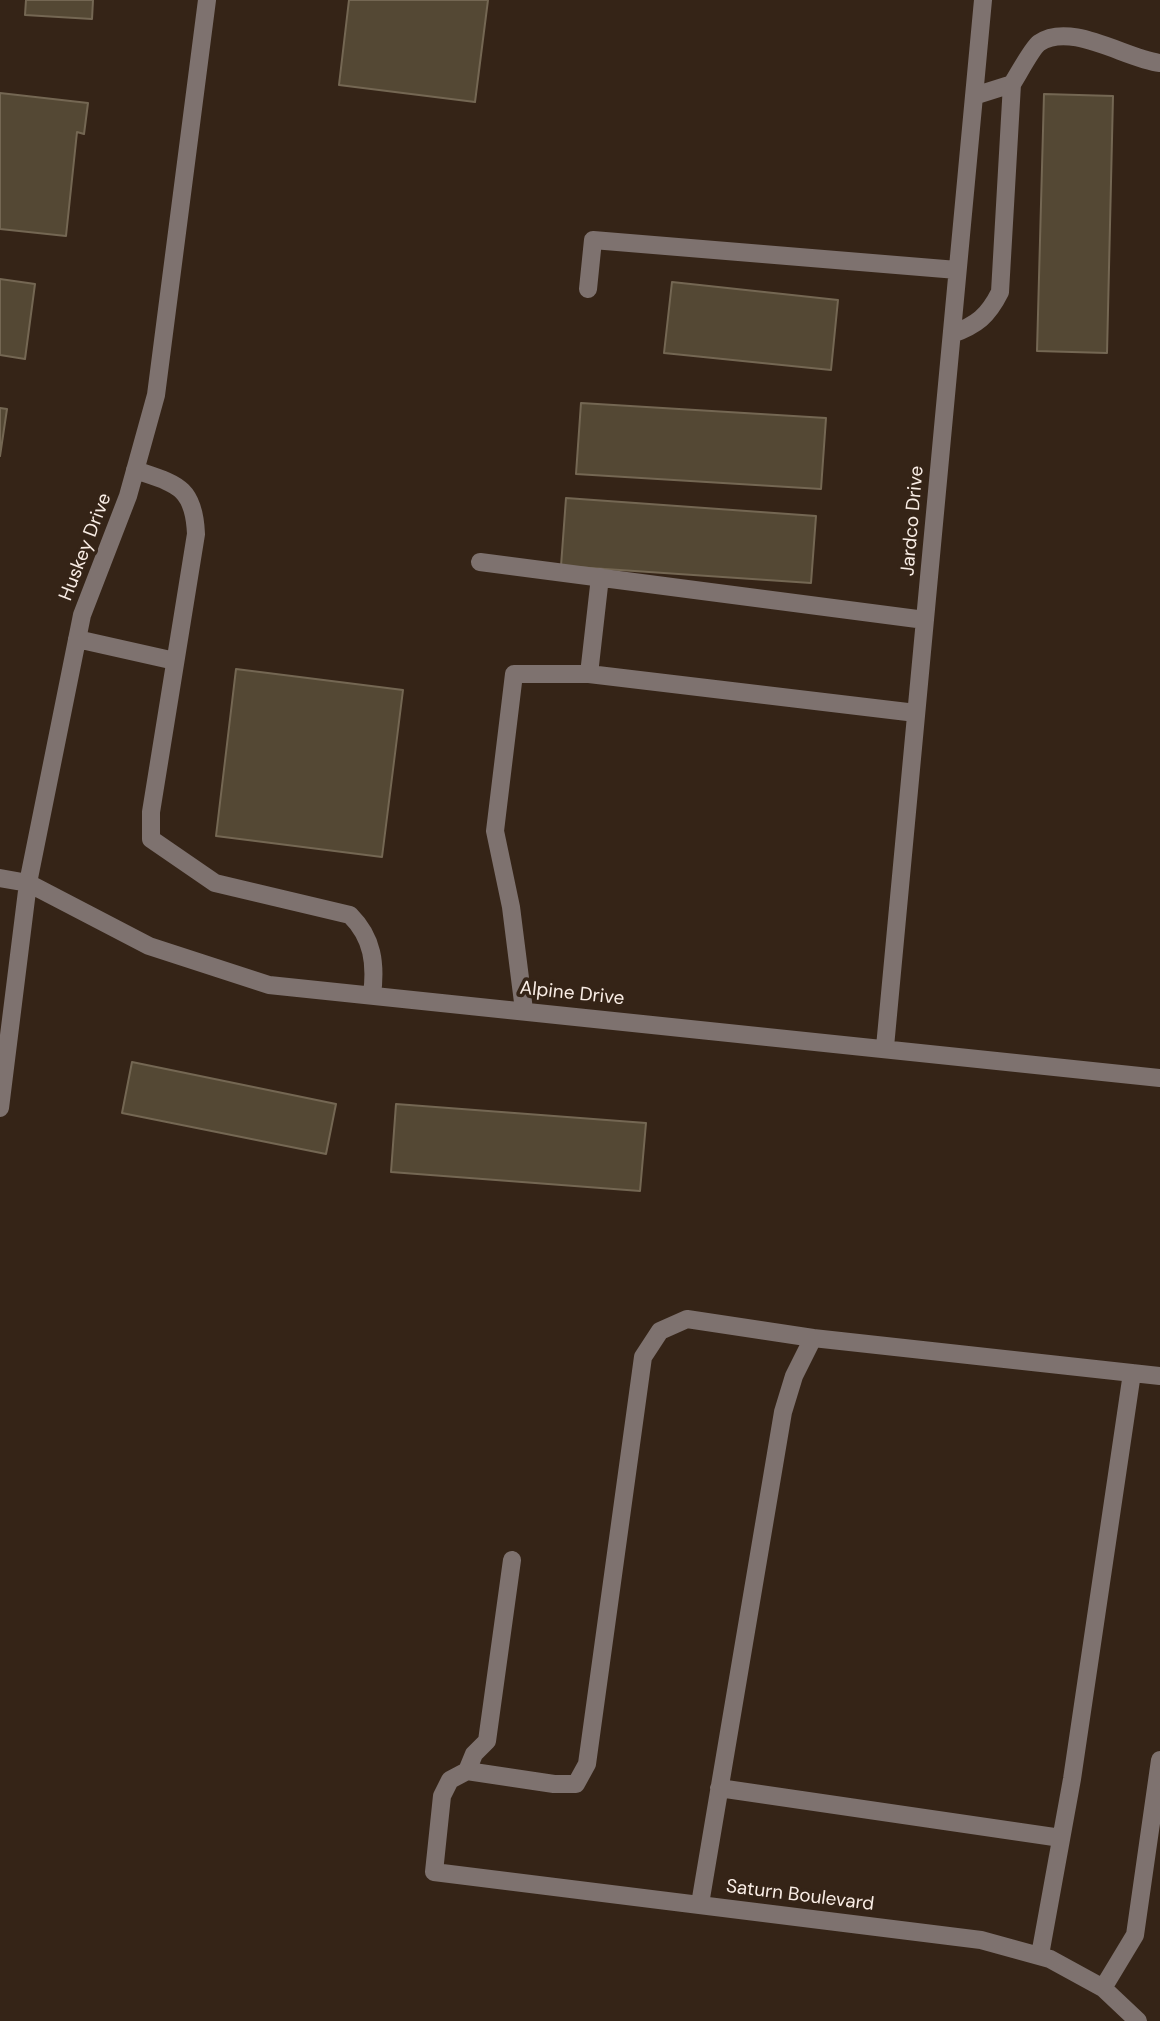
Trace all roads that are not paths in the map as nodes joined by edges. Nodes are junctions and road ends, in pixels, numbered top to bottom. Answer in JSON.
{"nodes":[{"id":1,"x":207,"y":0,"type":"edge"},
{"id":2,"x":983,"y":0,"type":"edge"},
{"id":3,"x":1160,"y":63,"type":"edge"},
{"id":4,"x":1012,"y":84,"type":"junction"},
{"id":5,"x":974,"y":96,"type":"junction"},
{"id":6,"x":957,"y":270,"type":"junction"},
{"id":7,"x":588,"y":289,"type":"dead end"},
{"id":8,"x":952,"y":334,"type":"junction"},
{"id":9,"x":135,"y":470,"type":"junction"},
{"id":10,"x":480,"y":562,"type":"dead end"},
{"id":11,"x":600,"y":578,"type":"junction"},
{"id":12,"x":925,"y":620,"type":"junction"},
{"id":13,"x":77,"y":639,"type":"junction"},
{"id":14,"x":175,"y":661,"type":"junction"},
{"id":15,"x":589,"y":674,"type":"junction"},
{"id":16,"x":916,"y":713,"type":"junction"},
{"id":17,"x":0,"y":878,"type":"edge"},
{"id":18,"x":28,"y":883,"type":"junction"},
{"id":19,"x":372,"y":995,"type":"junction"},
{"id":20,"x":524,"y":1010,"type":"junction"},
{"id":21,"x":885,"y":1047,"type":"junction"},
{"id":22,"x":1160,"y":1078,"type":"edge"},
{"id":23,"x":0,"y":1108,"type":"edge"},
{"id":24,"x":813,"y":1338,"type":"junction"},
{"id":25,"x":1132,"y":1373,"type":"junction"},
{"id":26,"x":1160,"y":1376,"type":"edge"},
{"id":27,"x":512,"y":1560,"type":"dead end"},
{"id":28,"x":1160,"y":1760,"type":"edge"},
{"id":29,"x":467,"y":1771,"type":"junction"},
{"id":30,"x":719,"y":1788,"type":"junction"},
{"id":31,"x":1061,"y":1838,"type":"junction"},
{"id":32,"x":700,"y":1904,"type":"junction"},
{"id":33,"x":1040,"y":1955,"type":"junction"},
{"id":34,"x":1103,"y":1987,"type":"junction"},
{"id":35,"x":1138,"y":2021,"type":"edge"}],
"edges":[{"from":1,"to":9,"type":"street","name":"Huskey Drive"},
{"from":2,"to":5,"type":"street","name":"Jardco Drive"},
{"from":3,"to":4,"type":"street"},
{"from":4,"to":5,"type":"street"},
{"from":4,"to":8,"type":"street"},
{"from":5,"to":6,"type":"street","name":"Jardco Drive"},
{"from":6,"to":7,"type":"street"},
{"from":6,"to":8,"type":"street","name":"Jardco Drive"},
{"from":8,"to":12,"type":"street","name":"Jardco Drive"},
{"from":9,"to":13,"type":"street","name":"Huskey Drive"},
{"from":9,"to":14,"type":"street"},
{"from":10,"to":11,"type":"street"},
{"from":11,"to":12,"type":"street"},
{"from":11,"to":15,"type":"street"},
{"from":12,"to":16,"type":"street","name":"Jardco Drive"},
{"from":13,"to":14,"type":"street"},
{"from":13,"to":18,"type":"street","name":"Huskey Drive"},
{"from":14,"to":19,"type":"street"},
{"from":15,"to":16,"type":"street"},
{"from":15,"to":20,"type":"street"},
{"from":16,"to":21,"type":"street","name":"Jardco Drive"},
{"from":17,"to":18,"type":"street","name":"Alpine Drive"},
{"from":18,"to":19,"type":"street","name":"Alpine Drive"},
{"from":18,"to":23,"type":"street","name":"Huskey Drive"},
{"from":19,"to":20,"type":"street","name":"Alpine Drive"},
{"from":20,"to":21,"type":"street","name":"Alpine Drive"},
{"from":21,"to":22,"type":"street","name":"Alpine Drive"},
{"from":24,"to":25,"type":"street"},
{"from":24,"to":29,"type":"street"},
{"from":24,"to":30,"type":"street"},
{"from":25,"to":26,"type":"street"},
{"from":25,"to":31,"type":"street"},
{"from":27,"to":29,"type":"street"},
{"from":28,"to":34,"type":"street"},
{"from":29,"to":32,"type":"street","name":"Saturn Boulevard"},
{"from":30,"to":31,"type":"street"},
{"from":30,"to":32,"type":"street"},
{"from":31,"to":33,"type":"street"},
{"from":32,"to":33,"type":"street","name":"Saturn Boulevard"},
{"from":33,"to":34,"type":"street","name":"Saturn Boulevard"},
{"from":34,"to":35,"type":"street","name":"Saturn Boulevard"}]}
